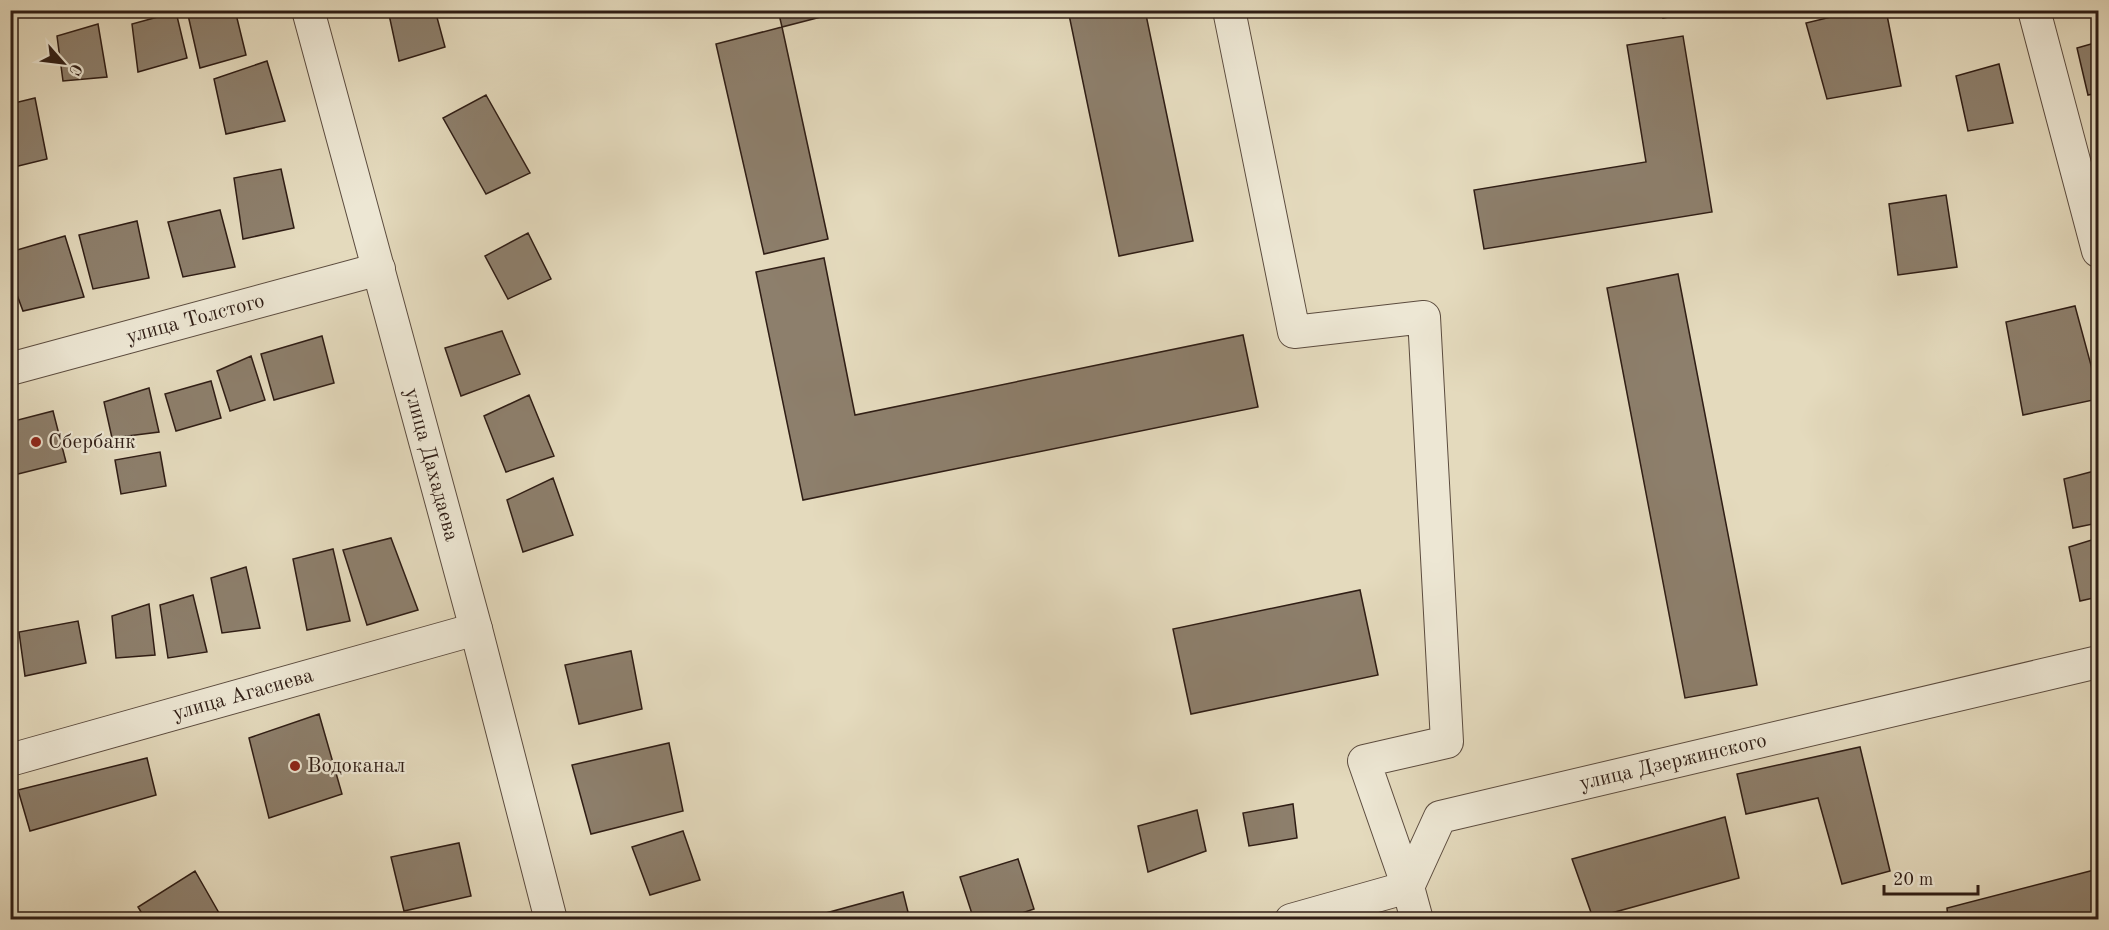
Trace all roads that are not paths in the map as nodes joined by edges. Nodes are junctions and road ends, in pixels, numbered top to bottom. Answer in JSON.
{"nodes":[{"id":1,"x":308,"y":10,"type":"edge"},
{"id":2,"x":1229,"y":10,"type":"edge"},
{"id":3,"x":2034,"y":10,"type":"edge"},
{"id":4,"x":2098,"y":251,"type":"edge"},
{"id":5,"x":380,"y":270,"type":"junction"},
{"id":6,"x":10,"y":369,"type":"edge"},
{"id":7,"x":476,"y":629,"type":"junction"},
{"id":8,"x":2098,"y":662,"type":"edge"},
{"id":9,"x":10,"y":760,"type":"edge"},
{"id":10,"x":1408,"y":887,"type":"junction"},
{"id":11,"x":551,"y":920,"type":"edge"},
{"id":12,"x":1291,"y":920,"type":"edge"},
{"id":13,"x":1417,"y":920,"type":"edge"}],
"edges":[{"from":1,"to":5,"type":"street","name":"улица Дахадаева"},
{"from":2,"to":10,"type":"street"},
{"from":3,"to":4,"type":"street"},
{"from":5,"to":6,"type":"street","name":"улица Толстого"},
{"from":5,"to":7,"type":"street","name":"улица Дахадаева"},
{"from":7,"to":9,"type":"street","name":"улица Агасиева"},
{"from":7,"to":11,"type":"street","name":"улица Дахадаева"},
{"from":8,"to":10,"type":"street","name":"улица Дзержинского"},
{"from":10,"to":12,"type":"street"},
{"from":10,"to":13,"type":"street"}]}
